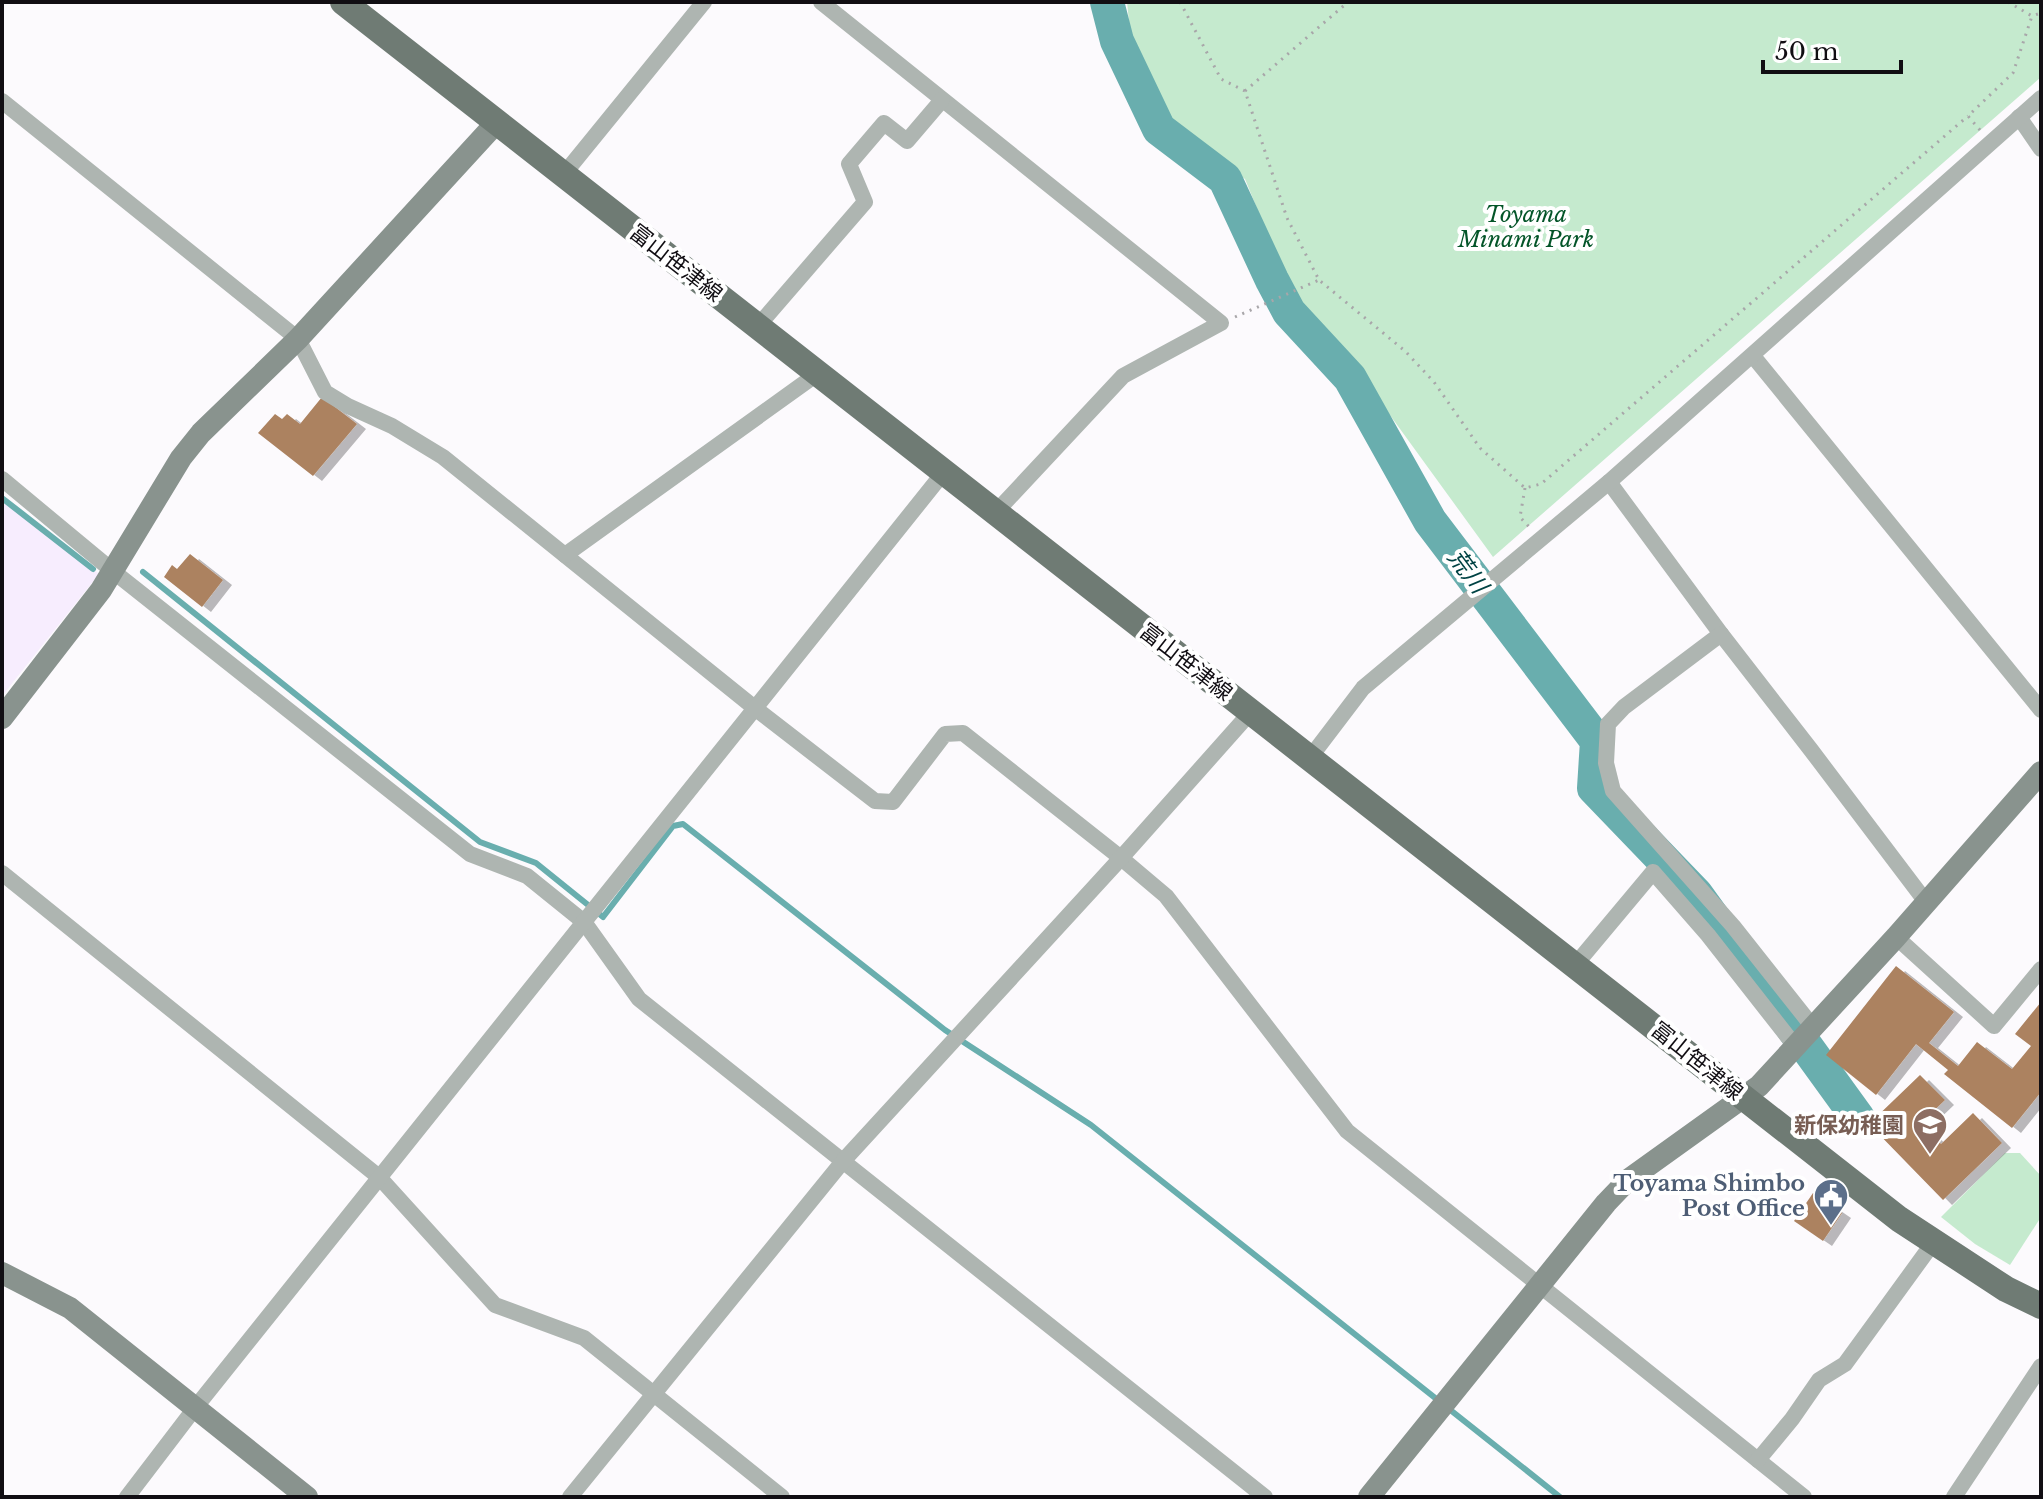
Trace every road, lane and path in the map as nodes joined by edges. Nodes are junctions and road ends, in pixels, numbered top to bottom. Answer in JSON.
{"nodes":[{"id":1,"x":343,"y":2,"type":"edge"},
{"id":2,"x":704,"y":2,"type":"edge"},
{"id":3,"x":821,"y":2,"type":"edge"},
{"id":4,"x":1180,"y":2,"type":"edge"},
{"id":5,"x":1348,"y":2,"type":"edge"},
{"id":6,"x":2008,"y":2,"type":"edge"},
{"id":7,"x":2041,"y":13,"type":"edge"},
{"id":8,"x":2032,"y":16,"type":"junction"},
{"id":9,"x":1245,"y":91,"type":"junction"},
{"id":10,"x":2041,"y":98,"type":"edge"},
{"id":11,"x":942,"y":100,"type":"junction"},
{"id":12,"x":2,"y":101,"type":"edge"},
{"id":13,"x":1968,"y":116,"type":"junction"},
{"id":14,"x":2019,"y":117,"type":"junction"},
{"id":15,"x":497,"y":122,"type":"junction"},
{"id":16,"x":1990,"y":143,"type":"junction"},
{"id":17,"x":2041,"y":149,"type":"edge"},
{"id":18,"x":564,"y":174,"type":"junction"},
{"id":19,"x":1319,"y":280,"type":"junction"},
{"id":20,"x":1221,"y":323,"type":"junction"},
{"id":21,"x":757,"y":327,"type":"junction"},
{"id":22,"x":298,"y":339,"type":"junction"},
{"id":23,"x":1753,"y":356,"type":"junction"},
{"id":24,"x":817,"y":374,"type":"junction"},
{"id":25,"x":944,"y":472,"type":"junction"},
{"id":26,"x":2,"y":479,"type":"edge"},
{"id":27,"x":1609,"y":482,"type":"junction"},
{"id":28,"x":1525,"y":488,"type":"junction"},
{"id":29,"x":995,"y":513,"type":"junction"},
{"id":30,"x":1540,"y":540,"type":"junction"},
{"id":31,"x":565,"y":555,"type":"junction"},
{"id":32,"x":114,"y":572,"type":"junction"},
{"id":33,"x":1721,"y":634,"type":"junction"},
{"id":34,"x":756,"y":709,"type":"junction"},
{"id":35,"x":2041,"y":710,"type":"edge"},
{"id":36,"x":1250,"y":713,"type":"junction"},
{"id":37,"x":2,"y":718,"type":"edge"},
{"id":38,"x":1309,"y":759,"type":"junction"},
{"id":39,"x":2041,"y":772,"type":"edge"},
{"id":40,"x":1121,"y":858,"type":"junction"},
{"id":41,"x":2,"y":873,"type":"edge"},
{"id":42,"x":1926,"y":902,"type":"junction"},
{"id":43,"x":591,"y":913,"type":"junction"},
{"id":44,"x":1896,"y":937,"type":"junction"},
{"id":45,"x":1576,"y":964,"type":"junction"},
{"id":46,"x":2041,"y":969,"type":"edge"},
{"id":47,"x":1813,"y":1027,"type":"junction"},
{"id":48,"x":1795,"y":1046,"type":"junction"},
{"id":49,"x":1744,"y":1099,"type":"junction"},
{"id":50,"x":844,"y":1160,"type":"junction"},
{"id":51,"x":379,"y":1177,"type":"junction"},
{"id":52,"x":1933,"y":1243,"type":"junction"},
{"id":53,"x":2,"y":1273,"type":"edge"},
{"id":54,"x":1539,"y":1285,"type":"junction"},
{"id":55,"x":2041,"y":1306,"type":"edge"},
{"id":56,"x":2041,"y":1366,"type":"edge"},
{"id":57,"x":653,"y":1393,"type":"junction"},
{"id":58,"x":195,"y":1408,"type":"junction"},
{"id":59,"x":1758,"y":1460,"type":"junction"},
{"id":60,"x":127,"y":1497,"type":"edge"},
{"id":61,"x":307,"y":1497,"type":"edge"},
{"id":62,"x":570,"y":1497,"type":"edge"},
{"id":63,"x":782,"y":1497,"type":"edge"},
{"id":64,"x":1265,"y":1497,"type":"edge"},
{"id":65,"x":1369,"y":1497,"type":"edge"},
{"id":66,"x":1804,"y":1497,"type":"edge"},
{"id":67,"x":1954,"y":1497,"type":"edge"}],
"edges":[{"from":1,"to":15,"type":"main road","name":"富山笹津線"},
{"from":2,"to":18,"type":"street"},
{"from":3,"to":11,"type":"street"},
{"from":4,"to":9,"type":"path"},
{"from":5,"to":9,"type":"path"},
{"from":6,"to":8,"type":"path"},
{"from":7,"to":8,"type":"path"},
{"from":8,"to":13,"type":"path"},
{"from":9,"to":19,"type":"path"},
{"from":10,"to":14,"type":"street"},
{"from":11,"to":20,"type":"street"},
{"from":11,"to":21,"type":"street"},
{"from":12,"to":22,"type":"street"},
{"from":13,"to":16,"type":"path"},
{"from":13,"to":28,"type":"path"},
{"from":14,"to":16,"type":"street"},
{"from":14,"to":17,"type":"street"},
{"from":15,"to":18,"type":"main road","name":"富山笹津線"},
{"from":15,"to":22,"type":"street"},
{"from":16,"to":23,"type":"street"},
{"from":18,"to":21,"type":"main road","name":"富山笹津線"},
{"from":19,"to":20,"type":"path"},
{"from":19,"to":28,"type":"path"},
{"from":20,"to":29,"type":"street"},
{"from":21,"to":24,"type":"main road","name":"富山笹津線"},
{"from":22,"to":31,"type":"street"},
{"from":22,"to":32,"type":"street"},
{"from":23,"to":27,"type":"street"},
{"from":23,"to":35,"type":"street"},
{"from":24,"to":25,"type":"main road","name":"富山笹津線"},
{"from":24,"to":31,"type":"street"},
{"from":25,"to":29,"type":"main road","name":"富山笹津線"},
{"from":25,"to":34,"type":"street"},
{"from":26,"to":32,"type":"street"},
{"from":27,"to":30,"type":"street"},
{"from":27,"to":33,"type":"street"},
{"from":28,"to":30,"type":"path"},
{"from":29,"to":36,"type":"main road","name":"富山笹津線"},
{"from":30,"to":38,"type":"street"},
{"from":31,"to":34,"type":"street"},
{"from":32,"to":37,"type":"street"},
{"from":32,"to":43,"type":"street"},
{"from":33,"to":42,"type":"street"},
{"from":33,"to":47,"type":"street"},
{"from":34,"to":40,"type":"street"},
{"from":34,"to":43,"type":"street"},
{"from":36,"to":38,"type":"main road","name":"富山笹津線"},
{"from":36,"to":40,"type":"street"},
{"from":38,"to":45,"type":"main road","name":"富山笹津線"},
{"from":39,"to":42,"type":"street"},
{"from":40,"to":50,"type":"street"},
{"from":40,"to":54,"type":"street"},
{"from":41,"to":51,"type":"street"},
{"from":42,"to":44,"type":"street"},
{"from":43,"to":50,"type":"street"},
{"from":43,"to":51,"type":"street"},
{"from":44,"to":46,"type":"street"},
{"from":44,"to":47,"type":"street"},
{"from":45,"to":48,"type":"street"},
{"from":45,"to":49,"type":"main road","name":"富山笹津線"},
{"from":47,"to":48,"type":"street"},
{"from":48,"to":49,"type":"street"},
{"from":49,"to":52,"type":"main road","name":"富山笹津線"},
{"from":49,"to":54,"type":"street"},
{"from":50,"to":57,"type":"street"},
{"from":50,"to":64,"type":"street"},
{"from":51,"to":57,"type":"street"},
{"from":51,"to":58,"type":"street"},
{"from":52,"to":55,"type":"main road","name":"富山笹津線"},
{"from":52,"to":59,"type":"street"},
{"from":53,"to":58,"type":"street"},
{"from":54,"to":59,"type":"street"},
{"from":54,"to":65,"type":"street"},
{"from":56,"to":67,"type":"street"},
{"from":57,"to":62,"type":"street"},
{"from":57,"to":63,"type":"street"},
{"from":58,"to":60,"type":"street"},
{"from":58,"to":61,"type":"street"},
{"from":59,"to":66,"type":"street"}]}
